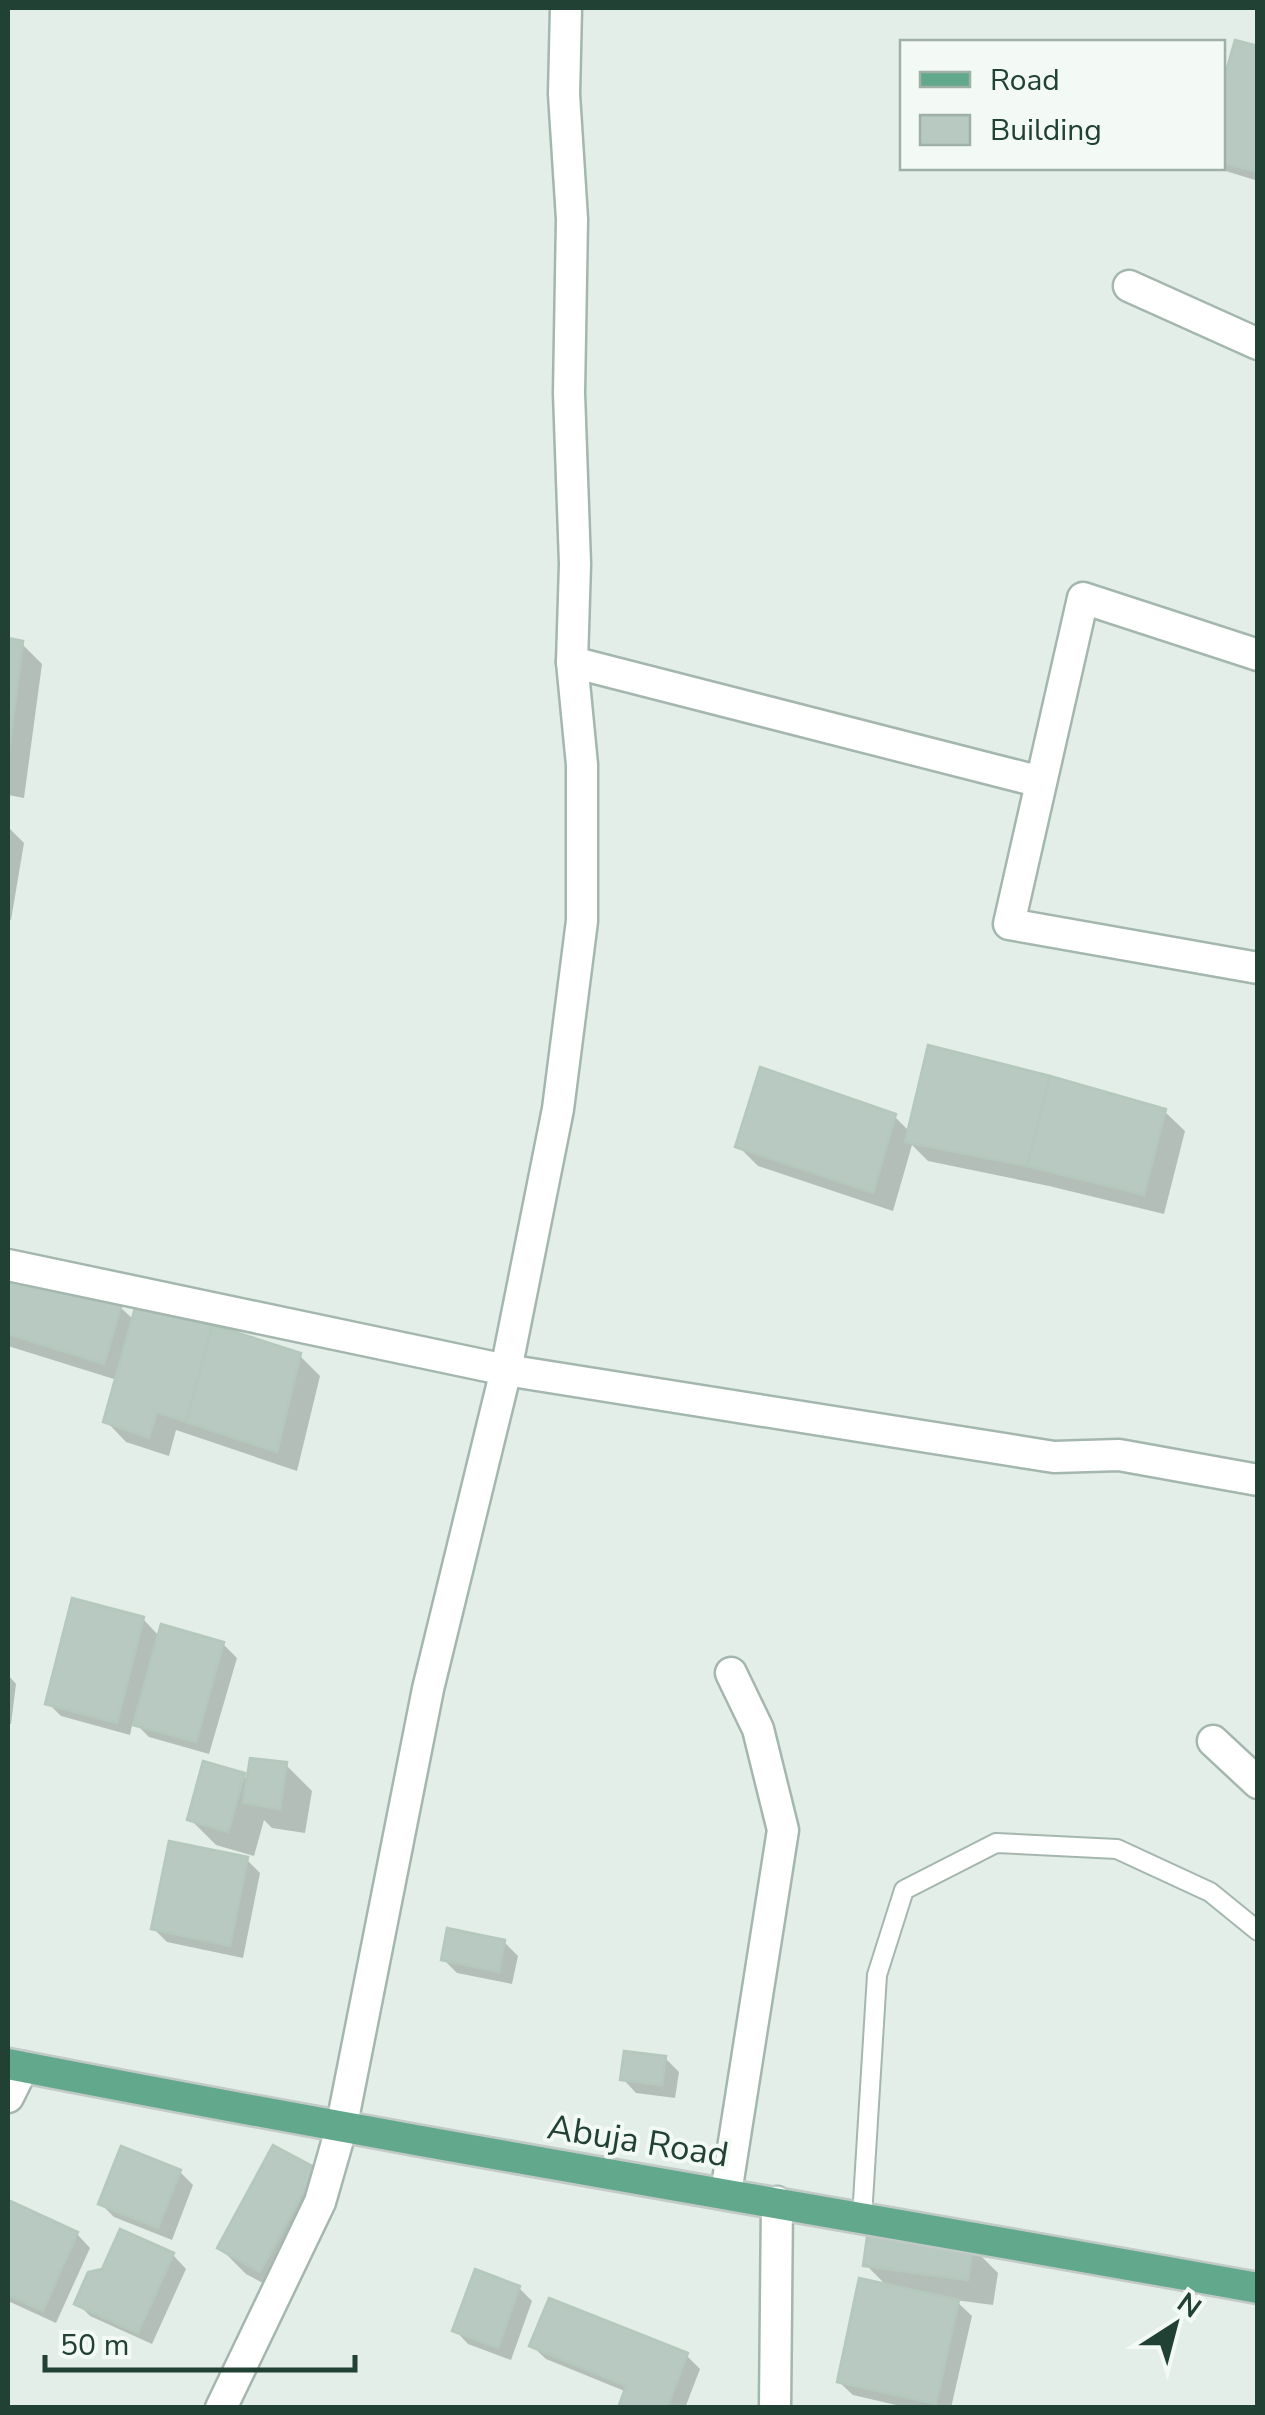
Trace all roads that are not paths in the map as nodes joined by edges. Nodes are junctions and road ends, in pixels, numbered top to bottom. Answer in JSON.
{"nodes":[{"id":1,"x":566,"y":8,"type":"edge"},
{"id":2,"x":1129,"y":286,"type":"dead end"},
{"id":3,"x":1258,"y":344,"type":"edge"},
{"id":4,"x":1258,"y":654,"type":"edge"},
{"id":5,"x":572,"y":662,"type":"junction"},
{"id":6,"x":1041,"y":782,"type":"junction"},
{"id":7,"x":1258,"y":968,"type":"edge"},
{"id":8,"x":8,"y":1265,"type":"edge"},
{"id":9,"x":506,"y":1370,"type":"junction"},
{"id":10,"x":1258,"y":1480,"type":"edge"},
{"id":11,"x":732,"y":1673,"type":"dead end"},
{"id":12,"x":1212,"y":1741,"type":"dead end"},
{"id":13,"x":1258,"y":1783,"type":"edge"},
{"id":14,"x":1258,"y":1931,"type":"edge"},
{"id":15,"x":15,"y":2066,"type":"edge"},
{"id":16,"x":8,"y":2098,"type":"edge"},
{"id":17,"x":340,"y":2129,"type":"junction"},
{"id":18,"x":726,"y":2193,"type":"junction"},
{"id":19,"x":777,"y":2202,"type":"junction"},
{"id":20,"x":862,"y":2217,"type":"junction"},
{"id":21,"x":1258,"y":2288,"type":"edge"},
{"id":22,"x":221,"y":2408,"type":"edge"},
{"id":23,"x":776,"y":2408,"type":"edge"}],
"edges":[{"from":1,"to":5,"type":"street"},
{"from":2,"to":3,"type":"street"},
{"from":4,"to":6,"type":"street"},
{"from":5,"to":6,"type":"street"},
{"from":5,"to":9,"type":"street"},
{"from":6,"to":7,"type":"street"},
{"from":8,"to":9,"type":"street"},
{"from":9,"to":10,"type":"street"},
{"from":9,"to":17,"type":"street"},
{"from":11,"to":18,"type":"street"},
{"from":12,"to":13,"type":"street"},
{"from":14,"to":20,"type":"lane"},
{"from":15,"to":16,"type":"street"},
{"from":15,"to":17,"type":"main road","name":"Abuja Road"},
{"from":17,"to":18,"type":"main road","name":"Abuja Road"},
{"from":17,"to":22,"type":"street"},
{"from":18,"to":19,"type":"main road","name":"Abuja Road"},
{"from":19,"to":20,"type":"main road","name":"Abuja Road"},
{"from":19,"to":23,"type":"street"},
{"from":20,"to":21,"type":"main road","name":"Abuja Road"}]}
